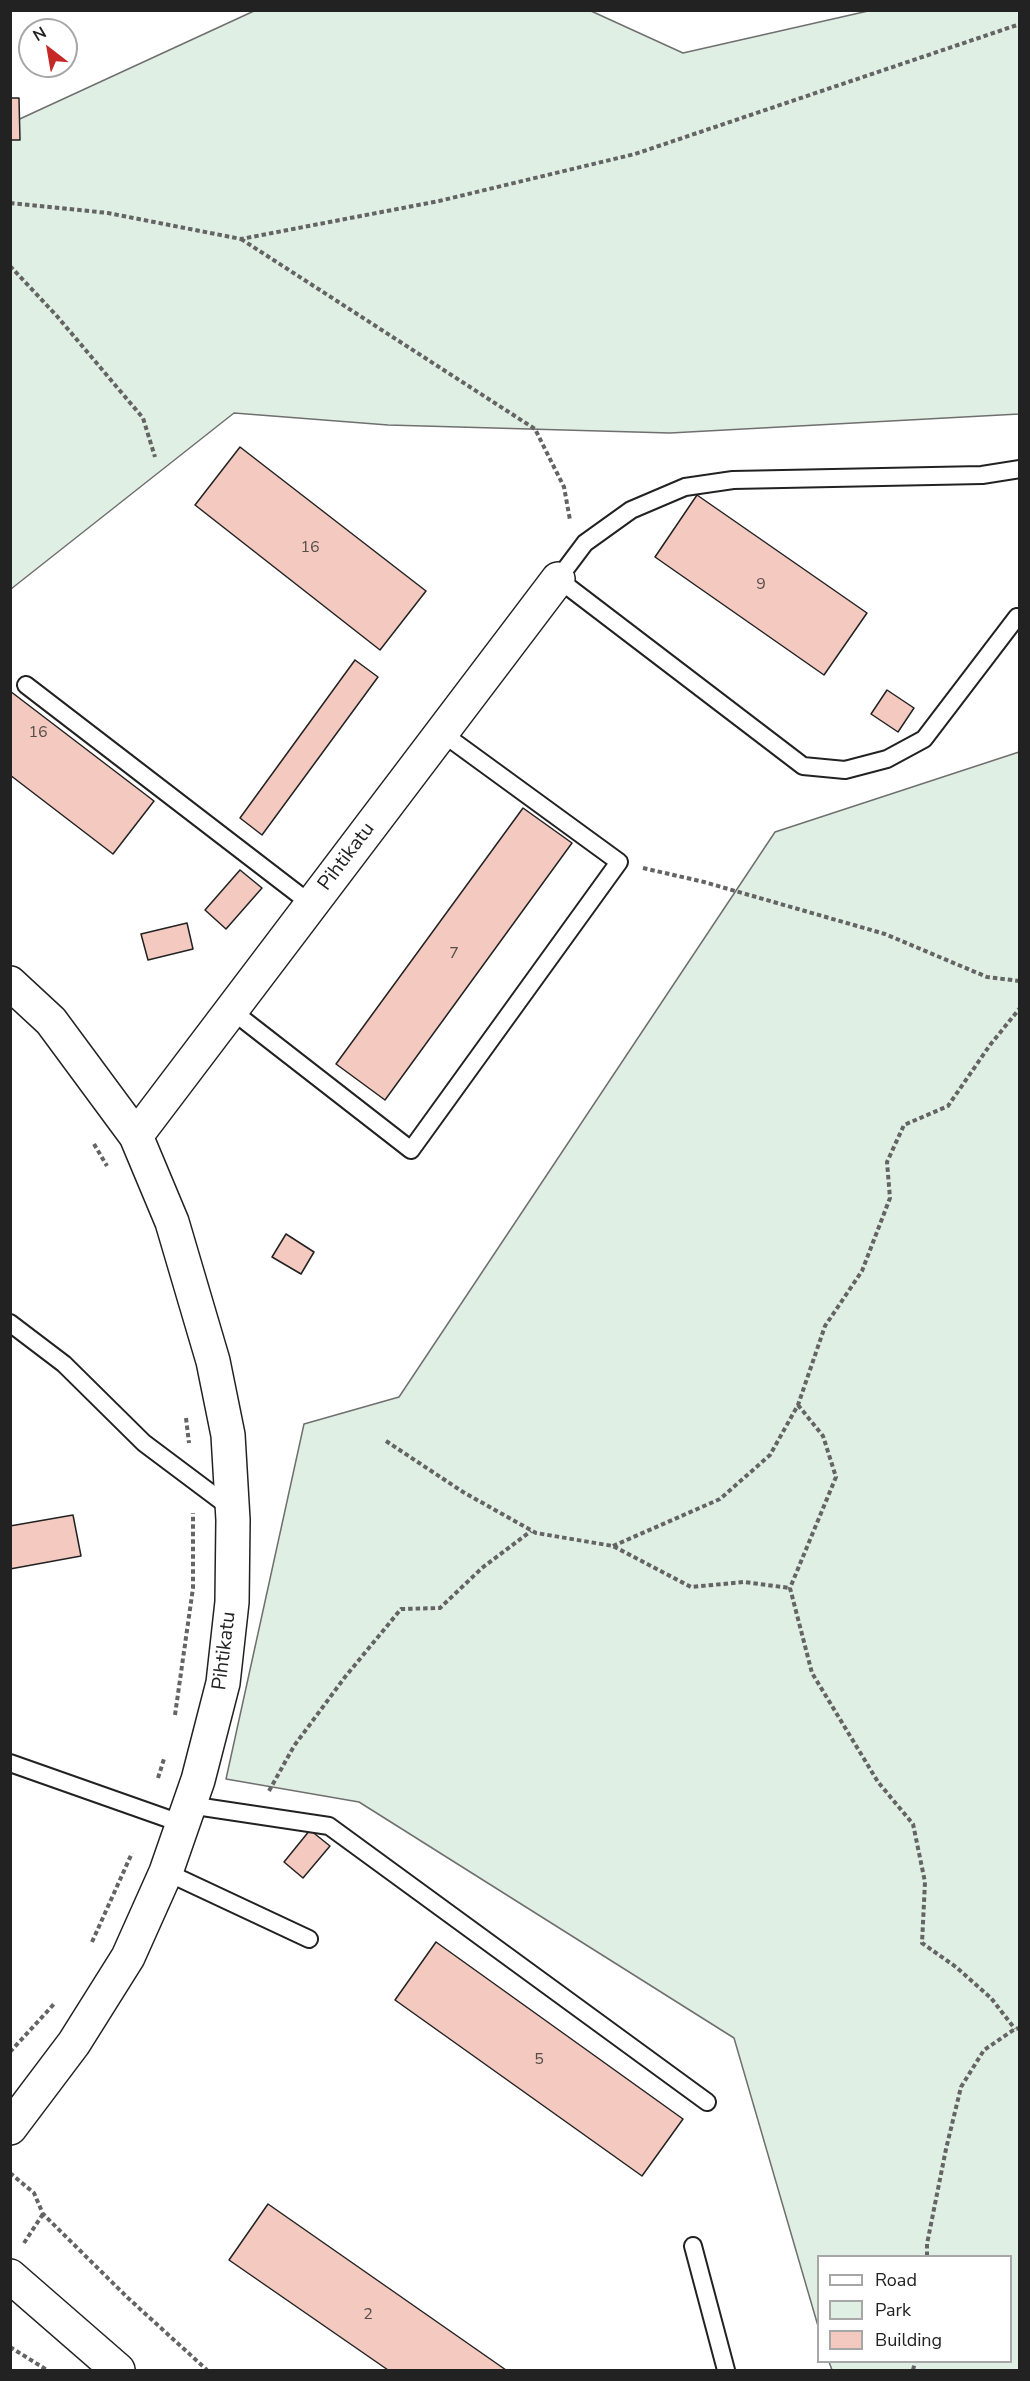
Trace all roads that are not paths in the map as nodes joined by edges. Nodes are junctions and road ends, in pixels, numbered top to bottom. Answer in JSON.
{"nodes":[{"id":1,"x":1020,"y":469,"type":"edge"},
{"id":2,"x":558,"y":579,"type":"junction"},
{"id":3,"x":1017,"y":617,"type":"dead end"},
{"id":4,"x":26,"y":685,"type":"dead end"},
{"id":5,"x":442,"y":733,"type":"junction"},
{"id":6,"x":311,"y":904,"type":"junction"},
{"id":7,"x":10,"y":983,"type":"edge"},
{"id":8,"x":231,"y":1010,"type":"junction"},
{"id":9,"x":136,"y":1136,"type":"junction"},
{"id":10,"x":10,"y":1323,"type":"edge"},
{"id":11,"x":232,"y":1509,"type":"junction"},
{"id":12,"x":10,"y":1763,"type":"edge"},
{"id":13,"x":186,"y":1814,"type":"junction"},
{"id":14,"x":166,"y":1872,"type":"junction"},
{"id":15,"x":309,"y":1939,"type":"dead end"},
{"id":16,"x":707,"y":2102,"type":"dead end"},
{"id":17,"x":10,"y":2128,"type":"edge"},
{"id":18,"x":693,"y":2246,"type":"dead end"},
{"id":19,"x":16,"y":2262,"type":"edge"},
{"id":20,"x":118,"y":2370,"type":"edge"},
{"id":21,"x":726,"y":2370,"type":"edge"}],
"edges":[{"from":1,"to":2,"type":"lane"},
{"from":2,"to":3,"type":"lane"},
{"from":2,"to":5,"type":"street","name":"Pihtikatu"},
{"from":4,"to":6,"type":"lane"},
{"from":5,"to":6,"type":"street","name":"Pihtikatu"},
{"from":5,"to":8,"type":"lane"},
{"from":6,"to":8,"type":"street","name":"Pihtikatu"},
{"from":7,"to":9,"type":"street","name":"Pihtikatu"},
{"from":8,"to":9,"type":"street","name":"Pihtikatu"},
{"from":9,"to":11,"type":"street","name":"Pihtikatu"},
{"from":10,"to":11,"type":"lane"},
{"from":11,"to":13,"type":"street","name":"Pihtikatu"},
{"from":12,"to":13,"type":"lane"},
{"from":13,"to":14,"type":"street","name":"Pihtikatu"},
{"from":13,"to":16,"type":"lane"},
{"from":14,"to":15,"type":"lane"},
{"from":14,"to":17,"type":"street","name":"Pihtikatu"},
{"from":18,"to":21,"type":"lane"},
{"from":19,"to":20,"type":"street"}]}
